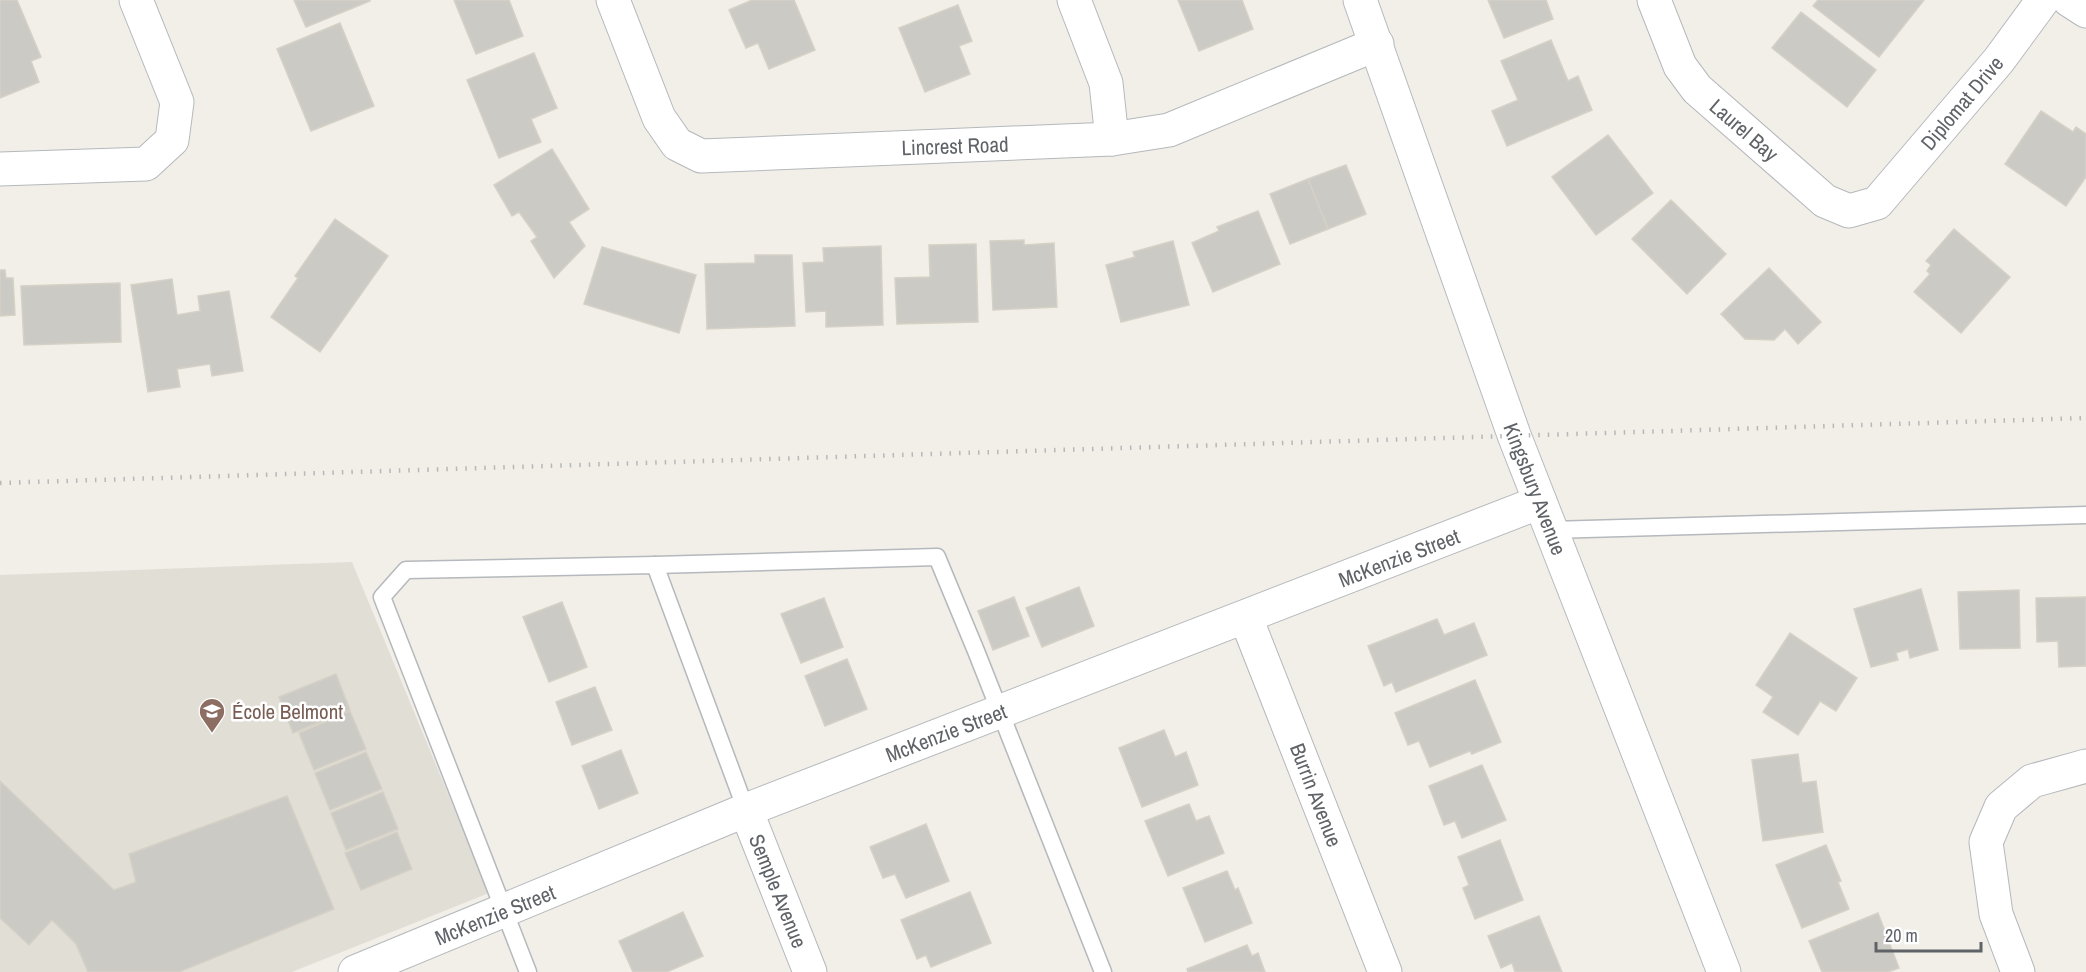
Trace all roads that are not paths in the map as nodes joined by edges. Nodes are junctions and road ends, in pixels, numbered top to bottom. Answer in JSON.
{"nodes":[{"id":1,"x":136,"y":0,"type":"edge"},
{"id":2,"x":613,"y":0,"type":"edge"},
{"id":3,"x":1074,"y":0,"type":"edge"},
{"id":4,"x":1360,"y":0,"type":"edge"},
{"id":5,"x":1654,"y":0,"type":"edge"},
{"id":6,"x":2043,"y":0,"type":"edge"},
{"id":7,"x":2069,"y":0,"type":"edge"},
{"id":8,"x":2086,"y":11,"type":"edge"},
{"id":9,"x":1377,"y":44,"type":"junction"},
{"id":10,"x":1112,"y":139,"type":"junction"},
{"id":11,"x":0,"y":169,"type":"edge"},
{"id":12,"x":1877,"y":203,"type":"joint"},
{"id":13,"x":2086,"y":515,"type":"edge"},
{"id":14,"x":1545,"y":516,"type":"junction"},
{"id":15,"x":656,"y":565,"type":"junction"},
{"id":16,"x":1246,"y":618,"type":"junction"},
{"id":17,"x":1000,"y":712,"type":"junction"},
{"id":18,"x":2086,"y":766,"type":"edge"},
{"id":19,"x":746,"y":810,"type":"junction"},
{"id":20,"x":504,"y":911,"type":"junction"},
{"id":21,"x":355,"y":972,"type":"edge"},
{"id":22,"x":528,"y":972,"type":"edge"},
{"id":23,"x":810,"y":972,"type":"edge"},
{"id":24,"x":1103,"y":972,"type":"edge"},
{"id":25,"x":1385,"y":972,"type":"edge"},
{"id":26,"x":1724,"y":972,"type":"edge"},
{"id":27,"x":2018,"y":972,"type":"edge"}],
"edges":[{"from":1,"to":11,"type":"street"},
{"from":2,"to":10,"type":"street","name":"Lincrest Road"},
{"from":3,"to":10,"type":"street"},
{"from":4,"to":9,"type":"street","name":"Kingsbury Avenue"},
{"from":5,"to":12,"type":"street","name":"Laurel Bay"},
{"from":6,"to":12,"type":"street","name":"Diplomat Drive"},
{"from":7,"to":8,"type":"street"},
{"from":9,"to":10,"type":"street","name":"Lincrest Road"},
{"from":9,"to":14,"type":"street","name":"Kingsbury Avenue"},
{"from":13,"to":14,"type":"lane"},
{"from":14,"to":16,"type":"street","name":"McKenzie Street"},
{"from":14,"to":26,"type":"street","name":"Kingsbury Avenue"},
{"from":15,"to":17,"type":"lane"},
{"from":15,"to":19,"type":"lane"},
{"from":15,"to":20,"type":"lane"},
{"from":16,"to":17,"type":"street","name":"McKenzie Street"},
{"from":16,"to":25,"type":"street","name":"Burrin Avenue"},
{"from":17,"to":19,"type":"street","name":"McKenzie Street"},
{"from":17,"to":24,"type":"lane"},
{"from":18,"to":27,"type":"street"},
{"from":19,"to":20,"type":"street","name":"McKenzie Street"},
{"from":19,"to":23,"type":"street","name":"Semple Avenue"},
{"from":20,"to":21,"type":"street","name":"McKenzie Street"},
{"from":20,"to":22,"type":"lane"}]}
